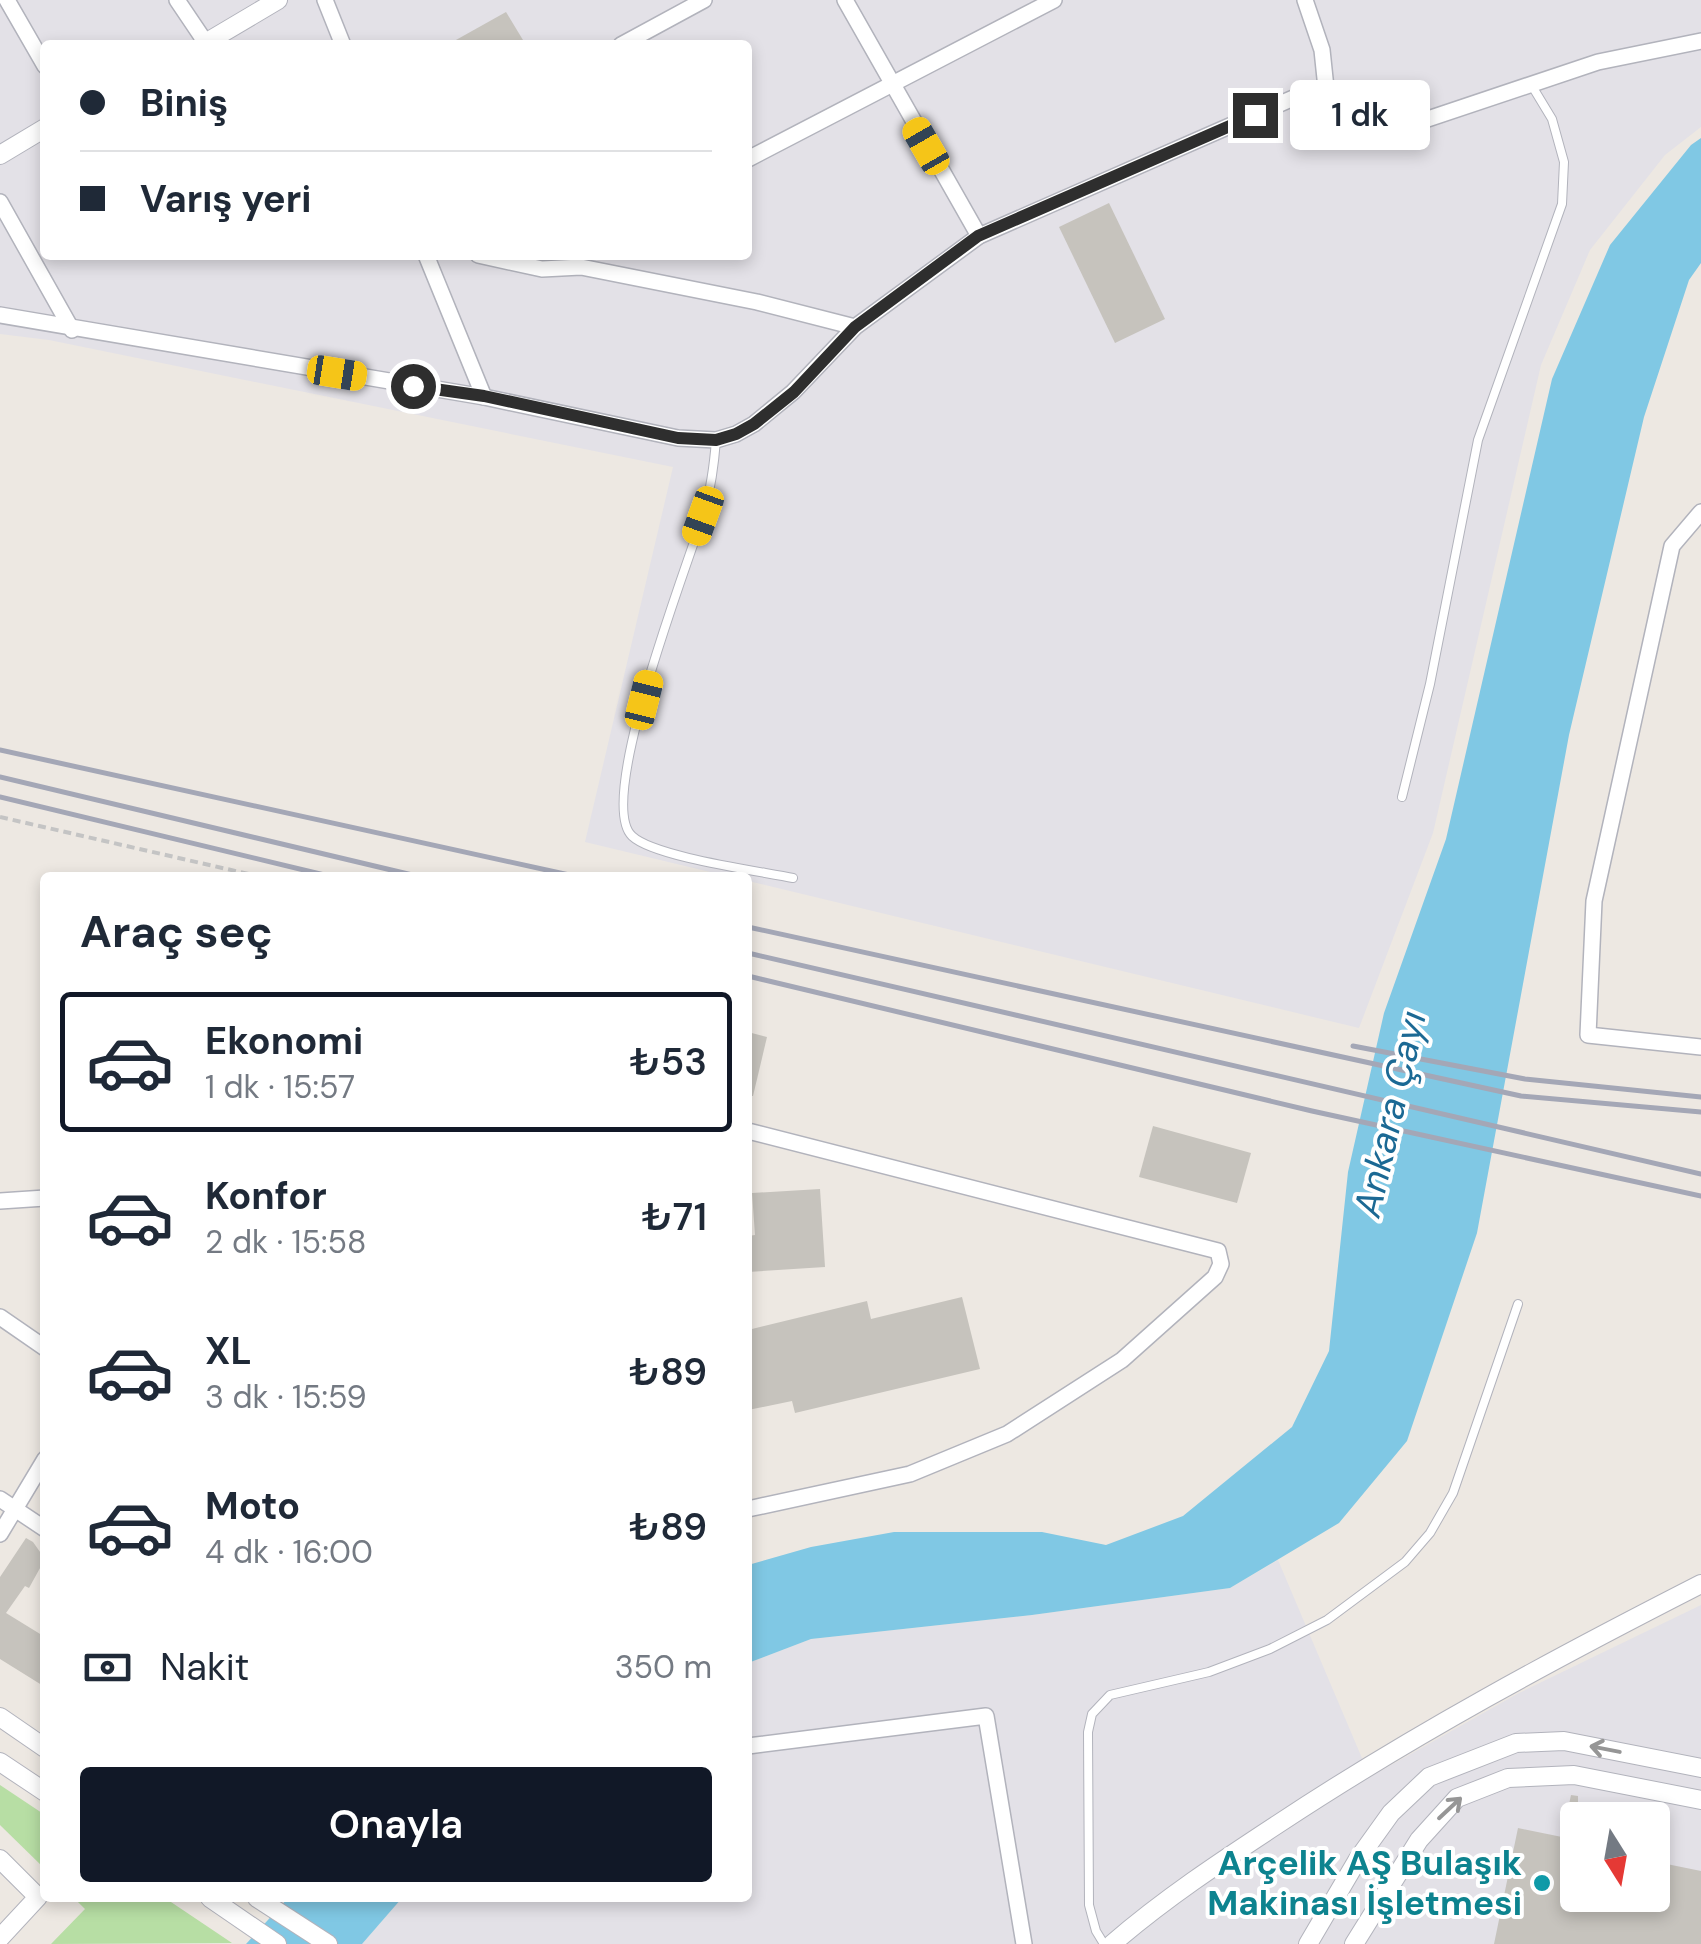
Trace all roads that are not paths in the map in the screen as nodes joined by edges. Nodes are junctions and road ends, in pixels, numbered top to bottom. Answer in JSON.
{"nodes":[{"id":1,"x":7,"y":0,"type":"edge"},
{"id":2,"x":177,"y":0,"type":"edge"},
{"id":3,"x":278,"y":0,"type":"edge"},
{"id":4,"x":325,"y":0,"type":"edge"},
{"id":5,"x":704,"y":0,"type":"edge"},
{"id":6,"x":845,"y":0,"type":"edge"},
{"id":7,"x":1054,"y":0,"type":"edge"},
{"id":8,"x":1305,"y":0,"type":"edge"},
{"id":9,"x":202,"y":40,"type":"edge"},
{"id":10,"x":211,"y":40,"type":"edge"},
{"id":11,"x":340,"y":40,"type":"edge"},
{"id":12,"x":629,"y":40,"type":"edge"},
{"id":13,"x":1701,"y":40,"type":"edge"},
{"id":14,"x":40,"y":57,"type":"edge"},
{"id":15,"x":1531,"y":84,"type":"junction"},
{"id":16,"x":892,"y":86,"type":"junction"},
{"id":17,"x":1326,"y":88,"type":"junction"},
{"id":18,"x":40,"y":131,"type":"edge"},
{"id":19,"x":0,"y":155,"type":"edge"},
{"id":20,"x":752,"y":157,"type":"edge"},
{"id":21,"x":0,"y":202,"type":"edge"},
{"id":22,"x":978,"y":236,"type":"junction"},
{"id":23,"x":428,"y":260,"type":"edge"},
{"id":24,"x":501,"y":260,"type":"edge"},
{"id":25,"x":591,"y":260,"type":"edge"},
{"id":26,"x":582,"y":267,"type":"junction"},
{"id":27,"x":0,"y":316,"type":"edge"},
{"id":28,"x":855,"y":327,"type":"junction"},
{"id":29,"x":72,"y":330,"type":"junction"},
{"id":30,"x":484,"y":396,"type":"junction"},
{"id":31,"x":716,"y":440,"type":"junction"},
{"id":32,"x":1701,"y":512,"type":"edge"},
{"id":33,"x":1402,"y":796,"type":"dead end"},
{"id":34,"x":793,"y":878,"type":"dead end"},
{"id":35,"x":1701,"y":1047,"type":"edge"},
{"id":36,"x":752,"y":1132,"type":"edge"},
{"id":37,"x":40,"y":1198,"type":"edge"},
{"id":38,"x":0,"y":1201,"type":"edge"},
{"id":39,"x":1518,"y":1304,"type":"dead end"},
{"id":40,"x":0,"y":1317,"type":"edge"},
{"id":41,"x":40,"y":1345,"type":"edge"},
{"id":42,"x":40,"y":1468,"type":"edge"},
{"id":43,"x":0,"y":1499,"type":"edge"},
{"id":44,"x":752,"y":1508,"type":"edge"},
{"id":45,"x":16,"y":1510,"type":"junction"},
{"id":46,"x":40,"y":1526,"type":"edge"},
{"id":47,"x":0,"y":1534,"type":"edge"},
{"id":48,"x":1701,"y":1584,"type":"edge"},
{"id":49,"x":0,"y":1717,"type":"edge"},
{"id":50,"x":40,"y":1745,"type":"edge"},
{"id":51,"x":752,"y":1745,"type":"edge"},
{"id":52,"x":0,"y":1762,"type":"edge"},
{"id":53,"x":1701,"y":1768,"type":"edge"},
{"id":54,"x":40,"y":1789,"type":"edge"},
{"id":55,"x":1701,"y":1800,"type":"edge"},
{"id":56,"x":0,"y":1858,"type":"edge"},
{"id":57,"x":217,"y":1902,"type":"edge"},
{"id":58,"x":263,"y":1902,"type":"edge"},
{"id":59,"x":0,"y":1938,"type":"edge"},
{"id":60,"x":277,"y":1944,"type":"edge"},
{"id":61,"x":328,"y":1944,"type":"edge"},
{"id":62,"x":1024,"y":1944,"type":"edge"},
{"id":63,"x":1104,"y":1944,"type":"edge"},
{"id":64,"x":1112,"y":1944,"type":"edge"},
{"id":65,"x":1308,"y":1944,"type":"edge"},
{"id":66,"x":1354,"y":1944,"type":"edge"}],
"edges":[{"from":1,"to":14,"type":"street"},
{"from":2,"to":9,"type":"street"},
{"from":3,"to":10,"type":"street"},
{"from":4,"to":11,"type":"street"},
{"from":5,"to":12,"type":"street"},
{"from":6,"to":16,"type":"street"},
{"from":7,"to":16,"type":"street"},
{"from":8,"to":17,"type":"street"},
{"from":13,"to":15,"type":"street"},
{"from":15,"to":17,"type":"street"},
{"from":15,"to":33,"type":"lane"},
{"from":16,"to":20,"type":"street"},
{"from":16,"to":22,"type":"street"},
{"from":17,"to":22,"type":"street"},
{"from":18,"to":19,"type":"street"},
{"from":21,"to":29,"type":"street"},
{"from":22,"to":28,"type":"street"},
{"from":23,"to":30,"type":"street"},
{"from":24,"to":26,"type":"street"},
{"from":25,"to":26,"type":"street"},
{"from":26,"to":28,"type":"street"},
{"from":27,"to":29,"type":"street"},
{"from":28,"to":31,"type":"street"},
{"from":29,"to":30,"type":"street"},
{"from":30,"to":31,"type":"street"},
{"from":31,"to":34,"type":"lane"},
{"from":32,"to":35,"type":"street"},
{"from":36,"to":44,"type":"street"},
{"from":37,"to":38,"type":"street"},
{"from":39,"to":63,"type":"lane"},
{"from":40,"to":41,"type":"street"},
{"from":42,"to":45,"type":"street"},
{"from":43,"to":45,"type":"street"},
{"from":45,"to":46,"type":"street"},
{"from":45,"to":47,"type":"street"},
{"from":48,"to":64,"type":"street"},
{"from":49,"to":50,"type":"street"},
{"from":51,"to":62,"type":"street"},
{"from":52,"to":54,"type":"street"},
{"from":53,"to":65,"type":"street","one_way":true},
{"from":66,"to":55,"type":"street","one_way":true},
{"from":56,"to":59,"type":"street"},
{"from":57,"to":60,"type":"street"},
{"from":58,"to":61,"type":"street"}]}
